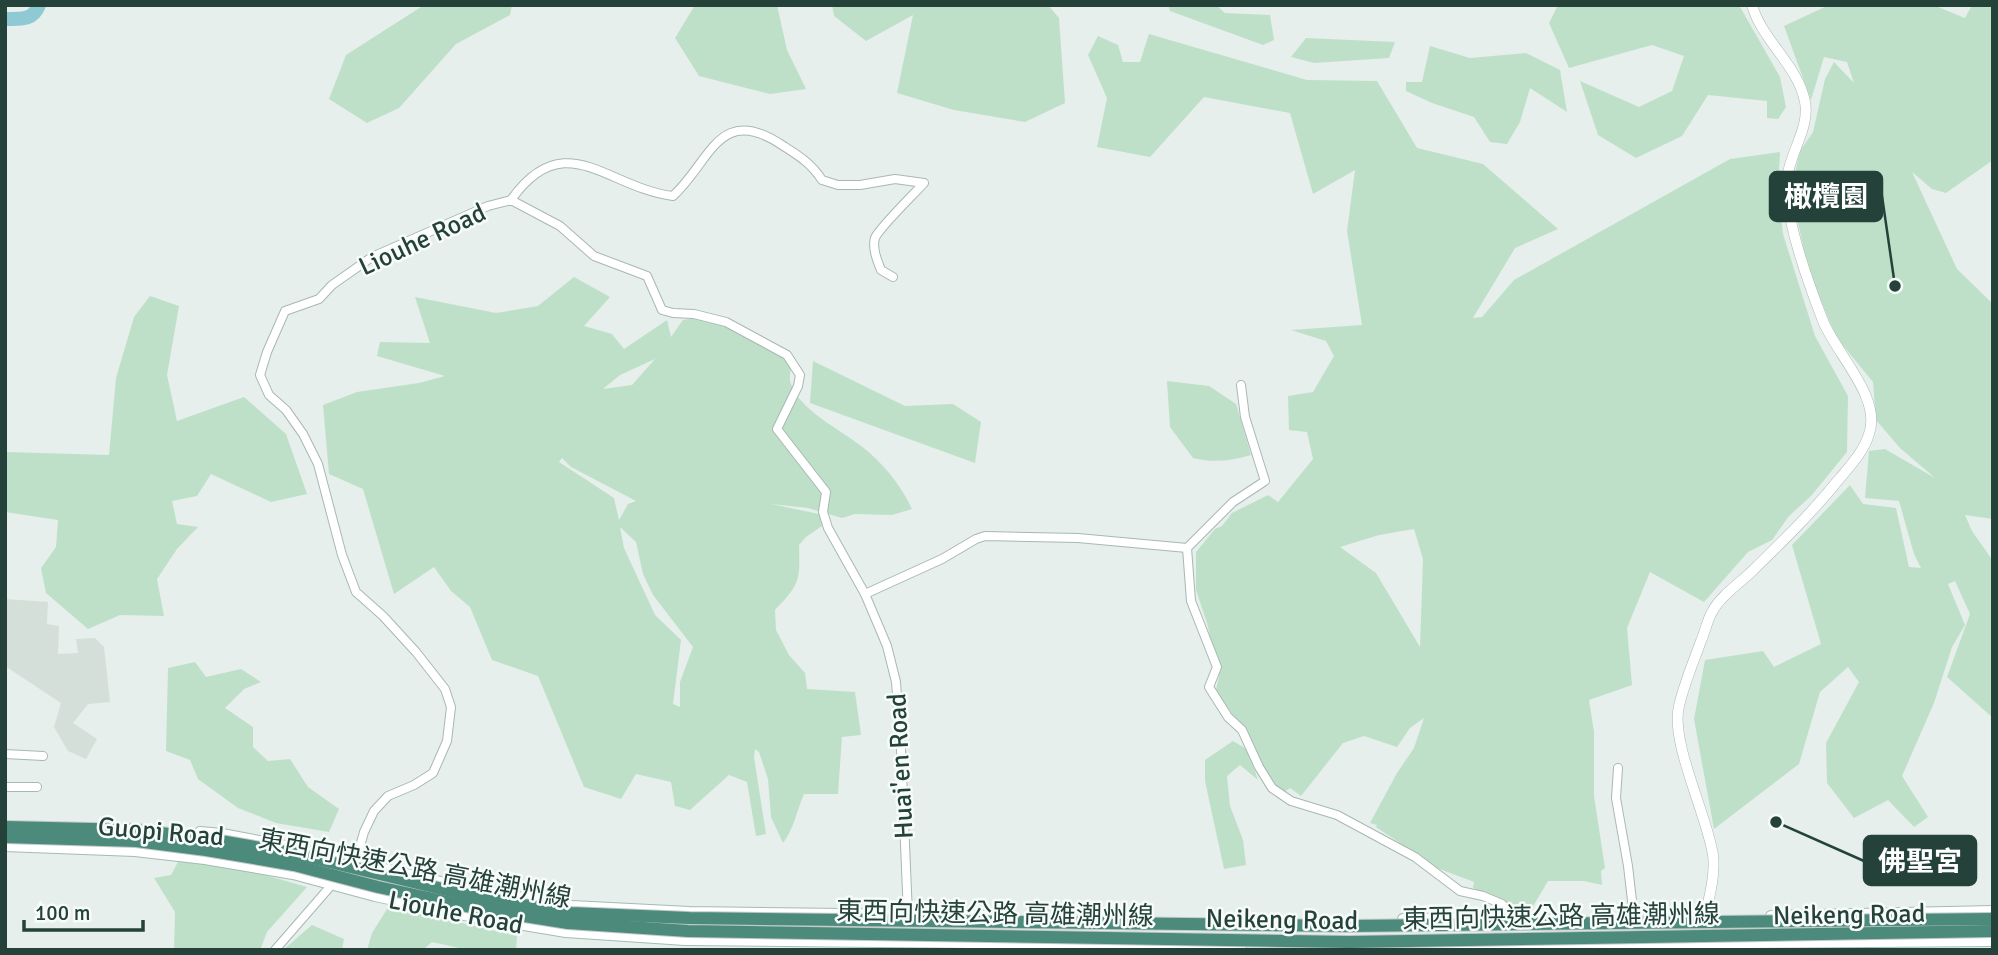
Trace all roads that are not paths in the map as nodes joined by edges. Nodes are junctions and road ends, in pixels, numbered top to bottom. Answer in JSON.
{"nodes":[{"id":1,"x":1752,"y":5,"type":"edge"},
{"id":2,"x":511,"y":200,"type":"junction"},
{"id":3,"x":893,"y":277,"type":"dead end"},
{"id":4,"x":1241,"y":385,"type":"dead end"},
{"id":5,"x":1188,"y":548,"type":"junction"},
{"id":6,"x":865,"y":594,"type":"junction"},
{"id":7,"x":5,"y":754,"type":"edge"},
{"id":8,"x":43,"y":756,"type":"dead end"},
{"id":9,"x":1618,"y":768,"type":"dead end"},
{"id":10,"x":5,"y":787,"type":"edge"},
{"id":11,"x":37,"y":788,"type":"dead end"},
{"id":12,"x":5,"y":821,"type":"edge"},
{"id":13,"x":5,"y":827,"type":"edge"},
{"id":14,"x":5,"y":837,"type":"edge"},
{"id":15,"x":5,"y":846,"type":"edge"},
{"id":16,"x":356,"y":862,"type":"junction"},
{"id":17,"x":332,"y":884,"type":"junction"},
{"id":18,"x":1993,"y":911,"type":"edge"},
{"id":19,"x":1825,"y":914,"type":"junction"},
{"id":20,"x":908,"y":915,"type":"junction"},
{"id":21,"x":1516,"y":918,"type":"junction"},
{"id":22,"x":1634,"y":918,"type":"junction"},
{"id":23,"x":1704,"y":919,"type":"junction"},
{"id":24,"x":1993,"y":919,"type":"edge"},
{"id":25,"x":1993,"y":931,"type":"edge"},
{"id":26,"x":1993,"y":942,"type":"edge"},
{"id":27,"x":909,"y":943,"type":"junction"},
{"id":28,"x":1826,"y":946,"type":"edge"},
{"id":29,"x":1697,"y":947,"type":"junction"},
{"id":30,"x":275,"y":950,"type":"edge"}],
"edges":[{"from":1,"to":23,"type":"street"},
{"from":2,"to":3,"type":"street"},
{"from":2,"to":6,"type":"street","name":"Liouhe Road"},
{"from":2,"to":16,"type":"street","name":"Liouhe Road"},
{"from":4,"to":5,"type":"street"},
{"from":5,"to":6,"type":"street"},
{"from":5,"to":21,"type":"street"},
{"from":6,"to":20,"type":"street","name":"Huai'en Road"},
{"from":7,"to":8,"type":"street"},
{"from":9,"to":22,"type":"street"},
{"from":10,"to":11,"type":"street"},
{"from":12,"to":16,"type":"main road","name":"Guopi Road"},
{"from":13,"to":24,"type":"highway","name":"東西向快速公路 高雄潮州線","bridge":true},
{"from":14,"to":25,"type":"highway","name":"東西向快速公路 高雄潮州線","bridge":true},
{"from":15,"to":17,"type":"main road","name":"Guopi Road"},
{"from":16,"to":17,"type":"street"},
{"from":16,"to":20,"type":"main road","name":"Liouhe Road"},
{"from":17,"to":27,"type":"main road","name":"Liouhe Road"},
{"from":17,"to":30,"type":"street"},
{"from":18,"to":19,"type":"main road","name":"Neikeng Road"},
{"from":19,"to":23,"type":"main road","name":"Neikeng Road"},
{"from":19,"to":28,"type":"street"},
{"from":20,"to":21,"type":"main road","name":"Neikeng Road"},
{"from":20,"to":27,"type":"street","name":"Huai'en Road"},
{"from":21,"to":22,"type":"main road","name":"Neikeng Road"},
{"from":22,"to":23,"type":"main road","name":"Neikeng Road"},
{"from":23,"to":29,"type":"street"},
{"from":26,"to":28,"type":"main road","name":"Neikeng Road"},
{"from":27,"to":29,"type":"main road","name":"Neikeng Road"},
{"from":28,"to":29,"type":"main road","name":"Neikeng Road"}]}
